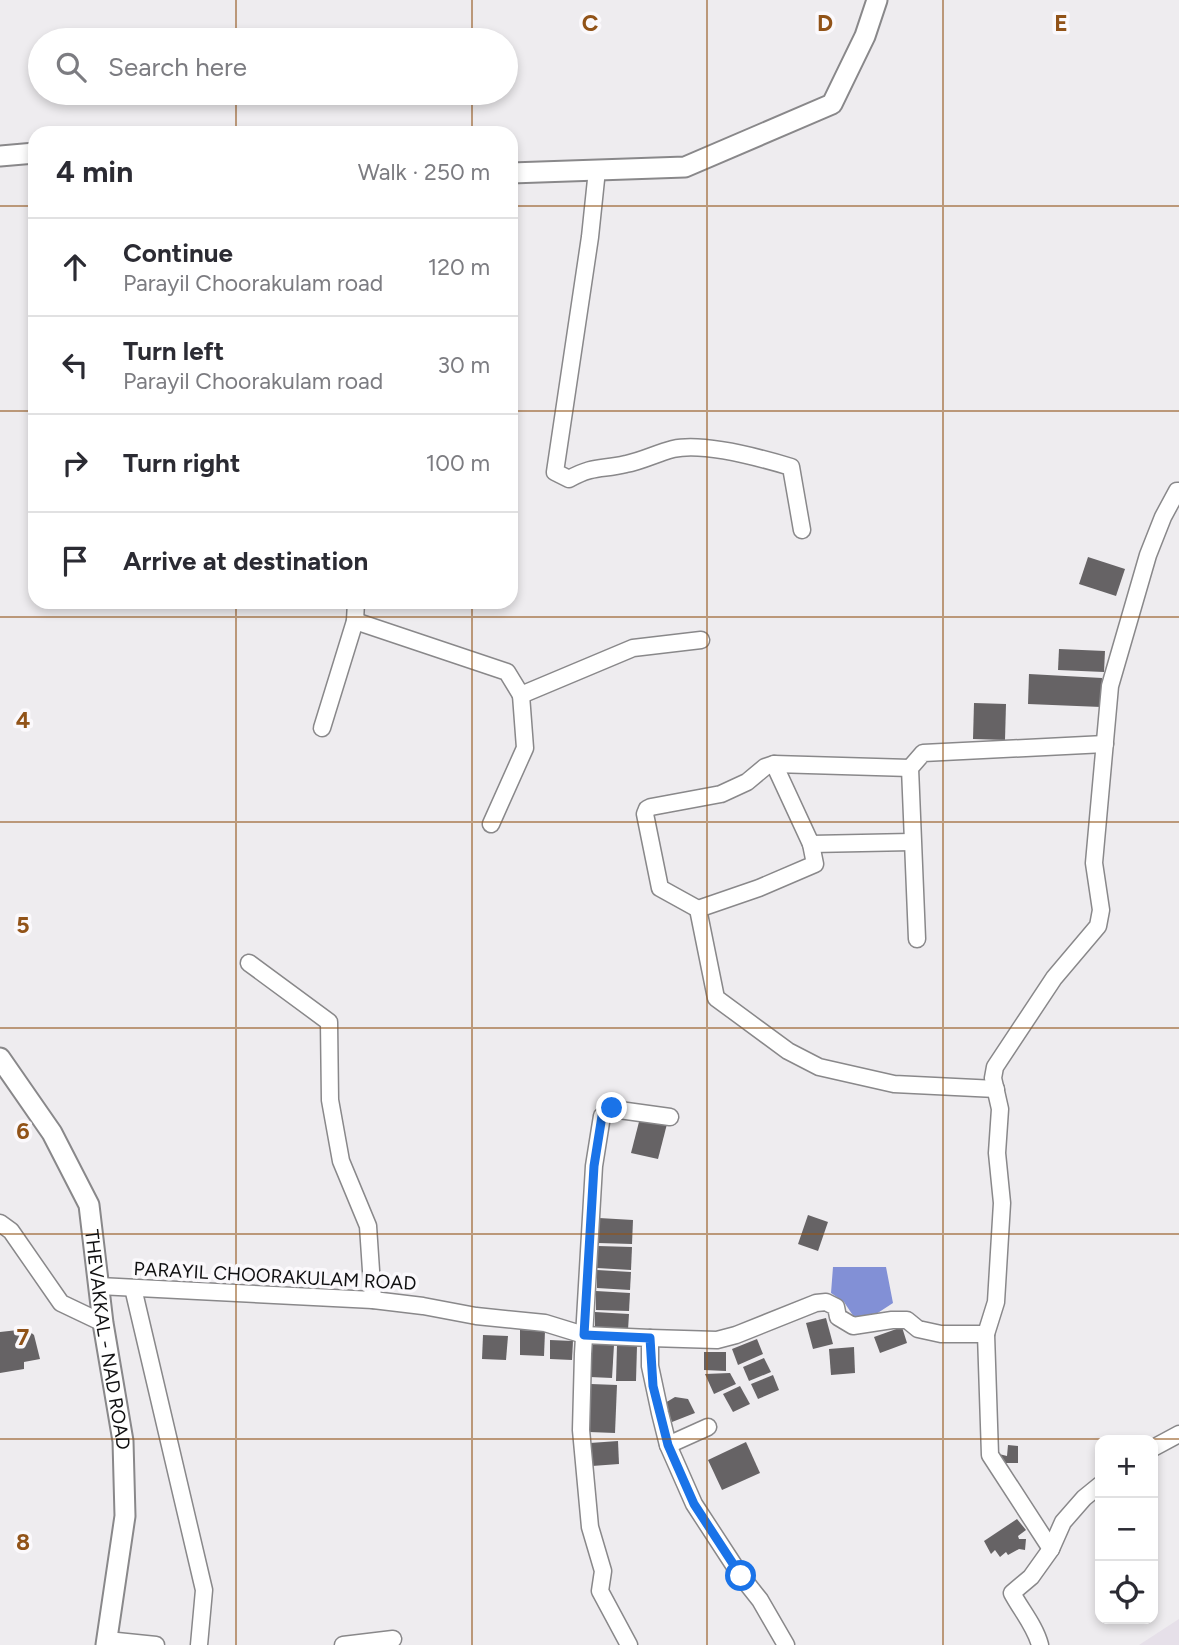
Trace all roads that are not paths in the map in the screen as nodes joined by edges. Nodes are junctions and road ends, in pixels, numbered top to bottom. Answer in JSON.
{"nodes":[{"id":1,"x":877,"y":0,"type":"edge"},
{"id":2,"x":28,"y":154,"type":"edge"},
{"id":3,"x":0,"y":156,"type":"edge"},
{"id":4,"x":597,"y":170,"type":"junction"},
{"id":5,"x":518,"y":173,"type":"edge"},
{"id":6,"x":1179,"y":491,"type":"edge"},
{"id":7,"x":802,"y":530,"type":"dead end"},
{"id":8,"x":356,"y":609,"type":"edge"},
{"id":9,"x":355,"y":621,"type":"junction"},
{"id":10,"x":701,"y":640,"type":"dead end"},
{"id":11,"x":521,"y":695,"type":"junction"},
{"id":12,"x":322,"y":728,"type":"dead end"},
{"id":13,"x":1105,"y":744,"type":"junction"},
{"id":14,"x":774,"y":764,"type":"junction"},
{"id":15,"x":910,"y":768,"type":"junction"},
{"id":16,"x":491,"y":824,"type":"dead end"},
{"id":17,"x":912,"y":842,"type":"junction"},
{"id":18,"x":811,"y":844,"type":"junction"},
{"id":19,"x":698,"y":909,"type":"junction"},
{"id":20,"x":917,"y":939,"type":"dead end"},
{"id":21,"x":249,"y":963,"type":"dead end"},
{"id":22,"x":0,"y":1058,"type":"edge"},
{"id":23,"x":996,"y":1089,"type":"junction"},
{"id":24,"x":670,"y":1117,"type":"dead end"},
{"id":25,"x":0,"y":1223,"type":"edge"},
{"id":26,"x":99,"y":1286,"type":"junction"},
{"id":27,"x":133,"y":1288,"type":"junction"},
{"id":28,"x":373,"y":1300,"type":"junction"},
{"id":29,"x":103,"y":1323,"type":"junction"},
{"id":30,"x":986,"y":1334,"type":"junction"},
{"id":31,"x":584,"y":1335,"type":"junction"},
{"id":32,"x":650,"y":1338,"type":"junction"},
{"id":33,"x":708,"y":1427,"type":"dead end"},
{"id":34,"x":1179,"y":1434,"type":"edge"},
{"id":35,"x":668,"y":1445,"type":"junction"},
{"id":36,"x":1158,"y":1445,"type":"edge"},
{"id":37,"x":1095,"y":1489,"type":"edge"},
{"id":38,"x":1051,"y":1549,"type":"junction"},
{"id":39,"x":393,"y":1639,"type":"dead end"},
{"id":40,"x":106,"y":1643,"type":"edge"},
{"id":41,"x":156,"y":1645,"type":"edge"},
{"id":42,"x":199,"y":1645,"type":"edge"},
{"id":43,"x":343,"y":1645,"type":"edge"},
{"id":44,"x":629,"y":1645,"type":"edge"},
{"id":45,"x":786,"y":1645,"type":"edge"},
{"id":46,"x":1040,"y":1645,"type":"edge"}],
"edges":[{"from":1,"to":4,"type":"main road"},
{"from":2,"to":3,"type":"main road"},
{"from":4,"to":5,"type":"main road"},
{"from":4,"to":7,"type":"street"},
{"from":6,"to":13,"type":"street"},
{"from":8,"to":9,"type":"street"},
{"from":9,"to":11,"type":"street"},
{"from":9,"to":12,"type":"street"},
{"from":10,"to":11,"type":"street"},
{"from":11,"to":16,"type":"street"},
{"from":13,"to":15,"type":"street"},
{"from":13,"to":23,"type":"street"},
{"from":14,"to":15,"type":"street"},
{"from":14,"to":18,"type":"street"},
{"from":14,"to":19,"type":"street"},
{"from":15,"to":17,"type":"street"},
{"from":17,"to":18,"type":"street"},
{"from":17,"to":20,"type":"street"},
{"from":18,"to":19,"type":"street"},
{"from":19,"to":23,"type":"street"},
{"from":21,"to":28,"type":"street"},
{"from":22,"to":26,"type":"main road","name":"THEVAKKAL - NAD ROAD"},
{"from":23,"to":30,"type":"street"},
{"from":24,"to":31,"type":"street"},
{"from":25,"to":29,"type":"street"},
{"from":26,"to":27,"type":"street","name":"PARAYIL CHOORAKULAM ROAD"},
{"from":26,"to":29,"type":"main road","name":"THEVAKKAL - NAD ROAD"},
{"from":27,"to":28,"type":"street","name":"PARAYIL CHOORAKULAM ROAD"},
{"from":27,"to":42,"type":"street"},
{"from":28,"to":31,"type":"street","name":"PARAYIL CHOORAKULAM ROAD"},
{"from":29,"to":40,"type":"main road","name":"THEVAKKAL - NAD ROAD"},
{"from":30,"to":32,"type":"street"},
{"from":30,"to":38,"type":"street"},
{"from":31,"to":32,"type":"street","name":"PARAYIL CHOORAKULAM ROAD"},
{"from":31,"to":44,"type":"street"},
{"from":32,"to":35,"type":"street"},
{"from":33,"to":35,"type":"street"},
{"from":34,"to":36,"type":"street"},
{"from":35,"to":45,"type":"street"},
{"from":37,"to":38,"type":"street"},
{"from":38,"to":46,"type":"street"},
{"from":39,"to":43,"type":"street"},
{"from":40,"to":41,"type":"street"}]}
